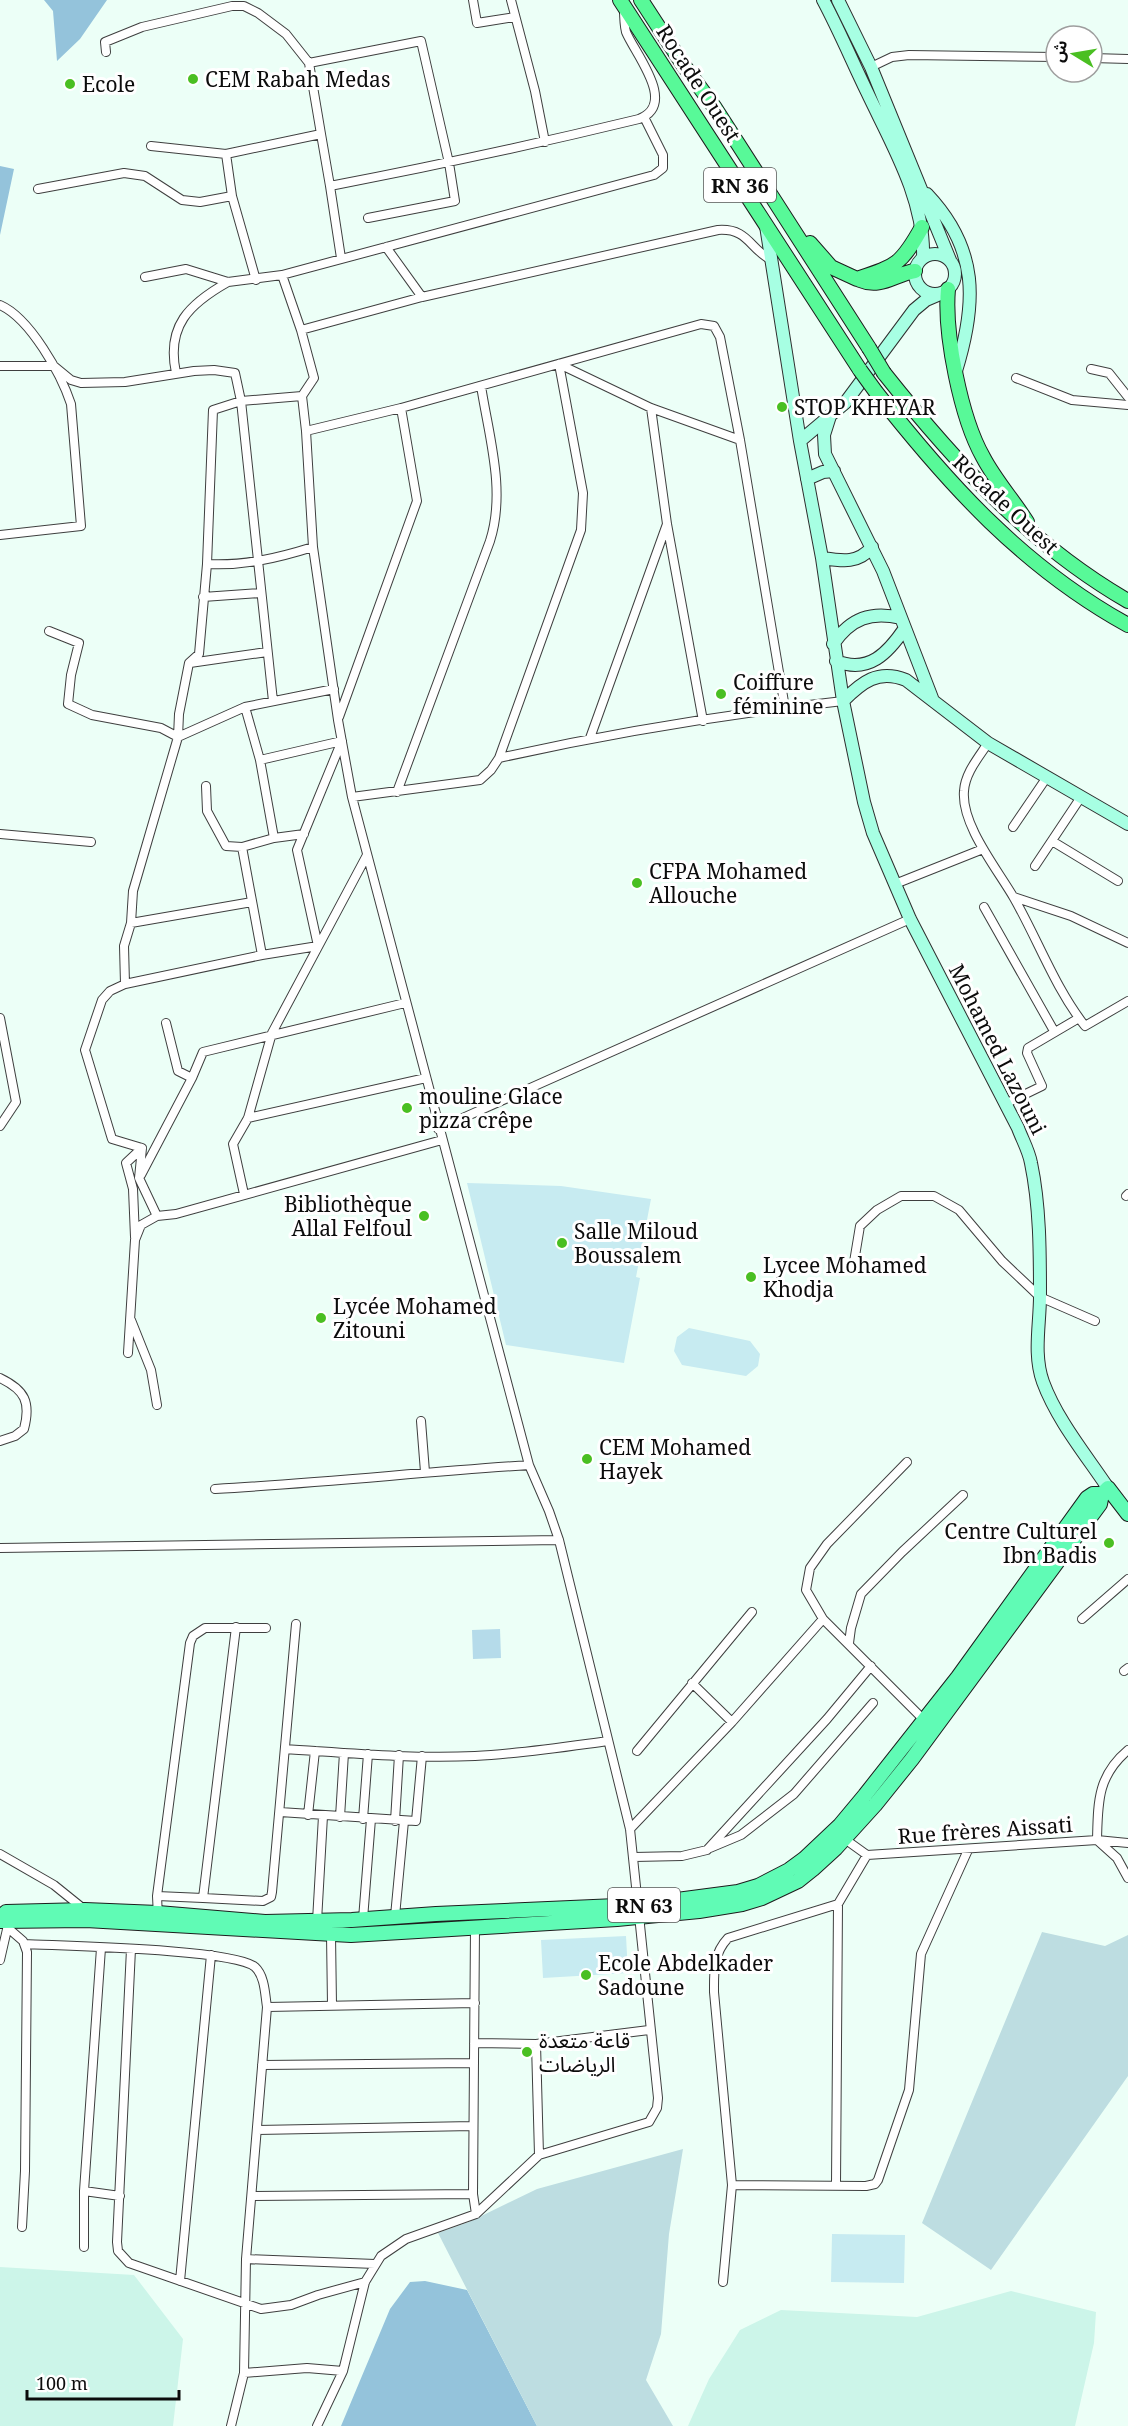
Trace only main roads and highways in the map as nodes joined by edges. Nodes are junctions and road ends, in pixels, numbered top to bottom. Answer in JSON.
{"nodes":[{"id":1,"x":641,"y":0,"type":"edge"},
{"id":2,"x":823,"y":0,"type":"edge"},
{"id":3,"x":838,"y":0,"type":"edge"},
{"id":4,"x":622,"y":2,"type":"edge"},
{"id":5,"x":920,"y":186,"type":"junction"},
{"id":6,"x":784,"y":215,"type":"junction"},
{"id":7,"x":766,"y":224,"type":"junction"},
{"id":8,"x":922,"y":227,"type":"junction"},
{"id":9,"x":923,"y":257,"type":"junction"},
{"id":10,"x":950,"y":260,"type":"junction"},
{"id":11,"x":916,"y":278,"type":"junction"},
{"id":12,"x":857,"y":279,"type":"junction"},
{"id":13,"x":944,"y":292,"type":"junction"},
{"id":14,"x":909,"y":317,"type":"junction"},
{"id":15,"x":956,"y":371,"type":"junction"},
{"id":16,"x":831,"y":416,"type":"junction"},
{"id":17,"x":800,"y":441,"type":"junction"},
{"id":18,"x":834,"y":471,"type":"junction"},
{"id":19,"x":807,"y":479,"type":"junction"},
{"id":20,"x":1034,"y":535,"type":"junction"},
{"id":21,"x":872,"y":547,"type":"junction"},
{"id":22,"x":822,"y":558,"type":"junction"},
{"id":23,"x":1128,"y":601,"type":"edge"},
{"id":24,"x":903,"y":623,"type":"junction"},
{"id":25,"x":1128,"y":625,"type":"edge"},
{"id":26,"x":833,"y":644,"type":"junction"},
{"id":27,"x":836,"y":661,"type":"junction"},
{"id":28,"x":872,"y":662,"type":"junction"},
{"id":29,"x":876,"y":676,"type":"junction"},
{"id":30,"x":843,"y":702,"type":"junction"},
{"id":31,"x":933,"y":702,"type":"junction"},
{"id":32,"x":1128,"y":824,"type":"edge"},
{"id":33,"x":1105,"y":1491,"type":"junction"},
{"id":34,"x":1128,"y":1514,"type":"edge"},
{"id":35,"x":839,"y":1835,"type":"junction"},
{"id":36,"x":639,"y":1911,"type":"junction"},
{"id":37,"x":5,"y":1919,"type":"edge"},
{"id":38,"x":158,"y":1919,"type":"junction"}],
"edges":[{"from":1,"to":6,"type":"highway","name":"Rocade Ouest"},
{"from":2,"to":8,"type":"main road"},
{"from":3,"to":5,"type":"main road"},
{"from":4,"to":7,"type":"highway","name":"Rocade Ouest","number":"RN 36"},
{"from":5,"to":10,"type":"main road"},
{"from":5,"to":15,"type":"main road"},
{"from":6,"to":12,"type":"highway"},
{"from":6,"to":20,"type":"highway","name":"Rocade Ouest","bridge":true},
{"from":7,"to":17,"type":"main road","name":"Mohamed Lazouni"},
{"from":7,"to":25,"type":"highway","name":"Rocade Ouest","number":"RN 36","bridge":true},
{"from":8,"to":9,"type":"main road"},
{"from":8,"to":12,"type":"highway"},
{"from":9,"to":10,"type":"main road"},
{"from":9,"to":11,"type":"main road"},
{"from":10,"to":13,"type":"main road"},
{"from":11,"to":12,"type":"highway"},
{"from":11,"to":13,"type":"main road"},
{"from":11,"to":14,"type":"main road"},
{"from":13,"to":14,"type":"main road"},
{"from":13,"to":15,"type":"highway"},
{"from":14,"to":16,"type":"main road"},
{"from":15,"to":20,"type":"highway"},
{"from":16,"to":17,"type":"main road"},
{"from":16,"to":18,"type":"main road"},
{"from":17,"to":19,"type":"main road","name":"Mohamed Lazouni"},
{"from":18,"to":19,"type":"main road"},
{"from":18,"to":21,"type":"main road"},
{"from":19,"to":22,"type":"main road","name":"Mohamed Lazouni"},
{"from":20,"to":23,"type":"highway","name":"Rocade Ouest"},
{"from":21,"to":22,"type":"main road"},
{"from":21,"to":24,"type":"main road"},
{"from":22,"to":26,"type":"main road","name":"Mohamed Lazouni"},
{"from":24,"to":26,"type":"main road"},
{"from":24,"to":28,"type":"main road"},
{"from":24,"to":31,"type":"main road"},
{"from":26,"to":27,"type":"main road","name":"Mohamed Lazouni"},
{"from":27,"to":28,"type":"main road"},
{"from":27,"to":30,"type":"main road","name":"Mohamed Lazouni"},
{"from":28,"to":29,"type":"main road"},
{"from":29,"to":30,"type":"main road"},
{"from":29,"to":31,"type":"main road"},
{"from":30,"to":33,"type":"main road","name":"Mohamed Lazouni"},
{"from":31,"to":32,"type":"main road"},
{"from":33,"to":34,"type":"main road"},
{"from":33,"to":35,"type":"main road"},
{"from":33,"to":35,"type":"main road"},
{"from":35,"to":36,"type":"main road"},
{"from":36,"to":38,"type":"main road","number":"RN 63"},
{"from":36,"to":38,"type":"main road","number":"RN 63"},
{"from":37,"to":38,"type":"main road","number":"RN 63"},
{"from":37,"to":38,"type":"main road","number":"RN 63"}]}
